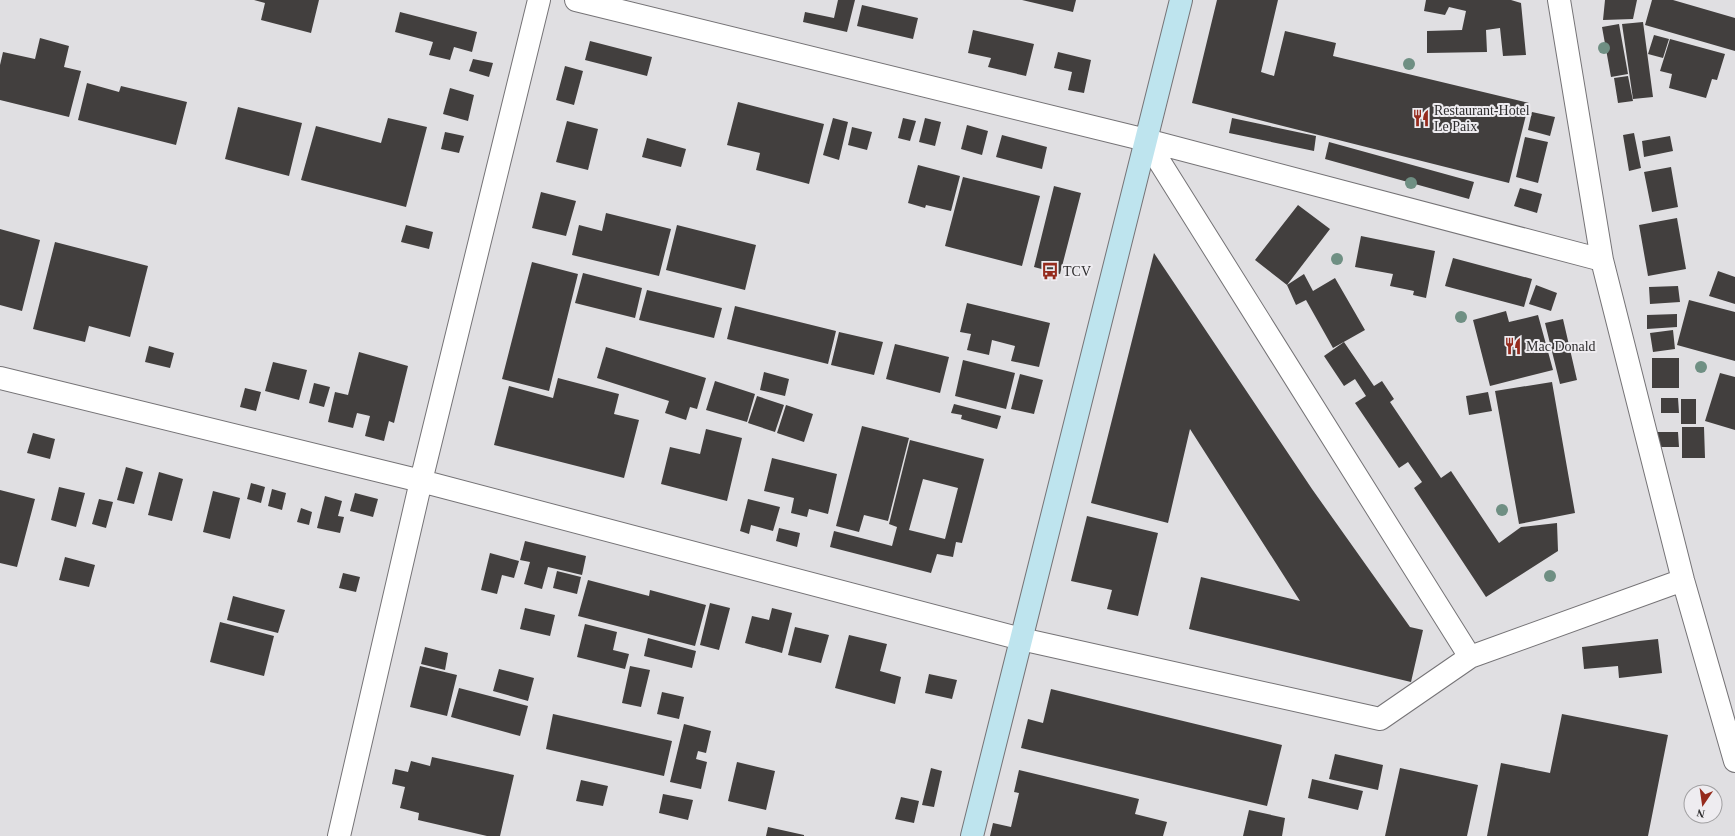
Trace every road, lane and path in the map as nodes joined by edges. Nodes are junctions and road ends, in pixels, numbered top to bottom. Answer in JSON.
{"nodes":[{"id":1,"x":539,"y":0,"type":"edge"},
{"id":2,"x":576,"y":0,"type":"edge"},
{"id":3,"x":1181,"y":0,"type":"edge"},
{"id":4,"x":1559,"y":0,"type":"edge"},
{"id":5,"x":1146,"y":140,"type":"junction"},
{"id":6,"x":1602,"y":260,"type":"junction"},
{"id":7,"x":0,"y":378,"type":"edge"},
{"id":8,"x":421,"y":481,"type":"junction"},
{"id":9,"x":1683,"y":580,"type":"junction"},
{"id":10,"x":1021,"y":639,"type":"junction"},
{"id":11,"x":1470,"y":657,"type":"junction"},
{"id":12,"x":1735,"y":761,"type":"edge"},
{"id":13,"x":339,"y":836,"type":"edge"},
{"id":14,"x":972,"y":836,"type":"edge"}],
"edges":[{"from":1,"to":8,"type":"street"},
{"from":2,"to":5,"type":"street"},
{"from":3,"to":5,"type":"main road"},
{"from":4,"to":6,"type":"street"},
{"from":5,"to":6,"type":"street"},
{"from":5,"to":10,"type":"main road"},
{"from":5,"to":11,"type":"street"},
{"from":6,"to":9,"type":"street"},
{"from":7,"to":8,"type":"street"},
{"from":8,"to":10,"type":"street"},
{"from":8,"to":13,"type":"street"},
{"from":9,"to":11,"type":"street"},
{"from":9,"to":12,"type":"street"},
{"from":10,"to":11,"type":"street"},
{"from":10,"to":14,"type":"main road"}]}
